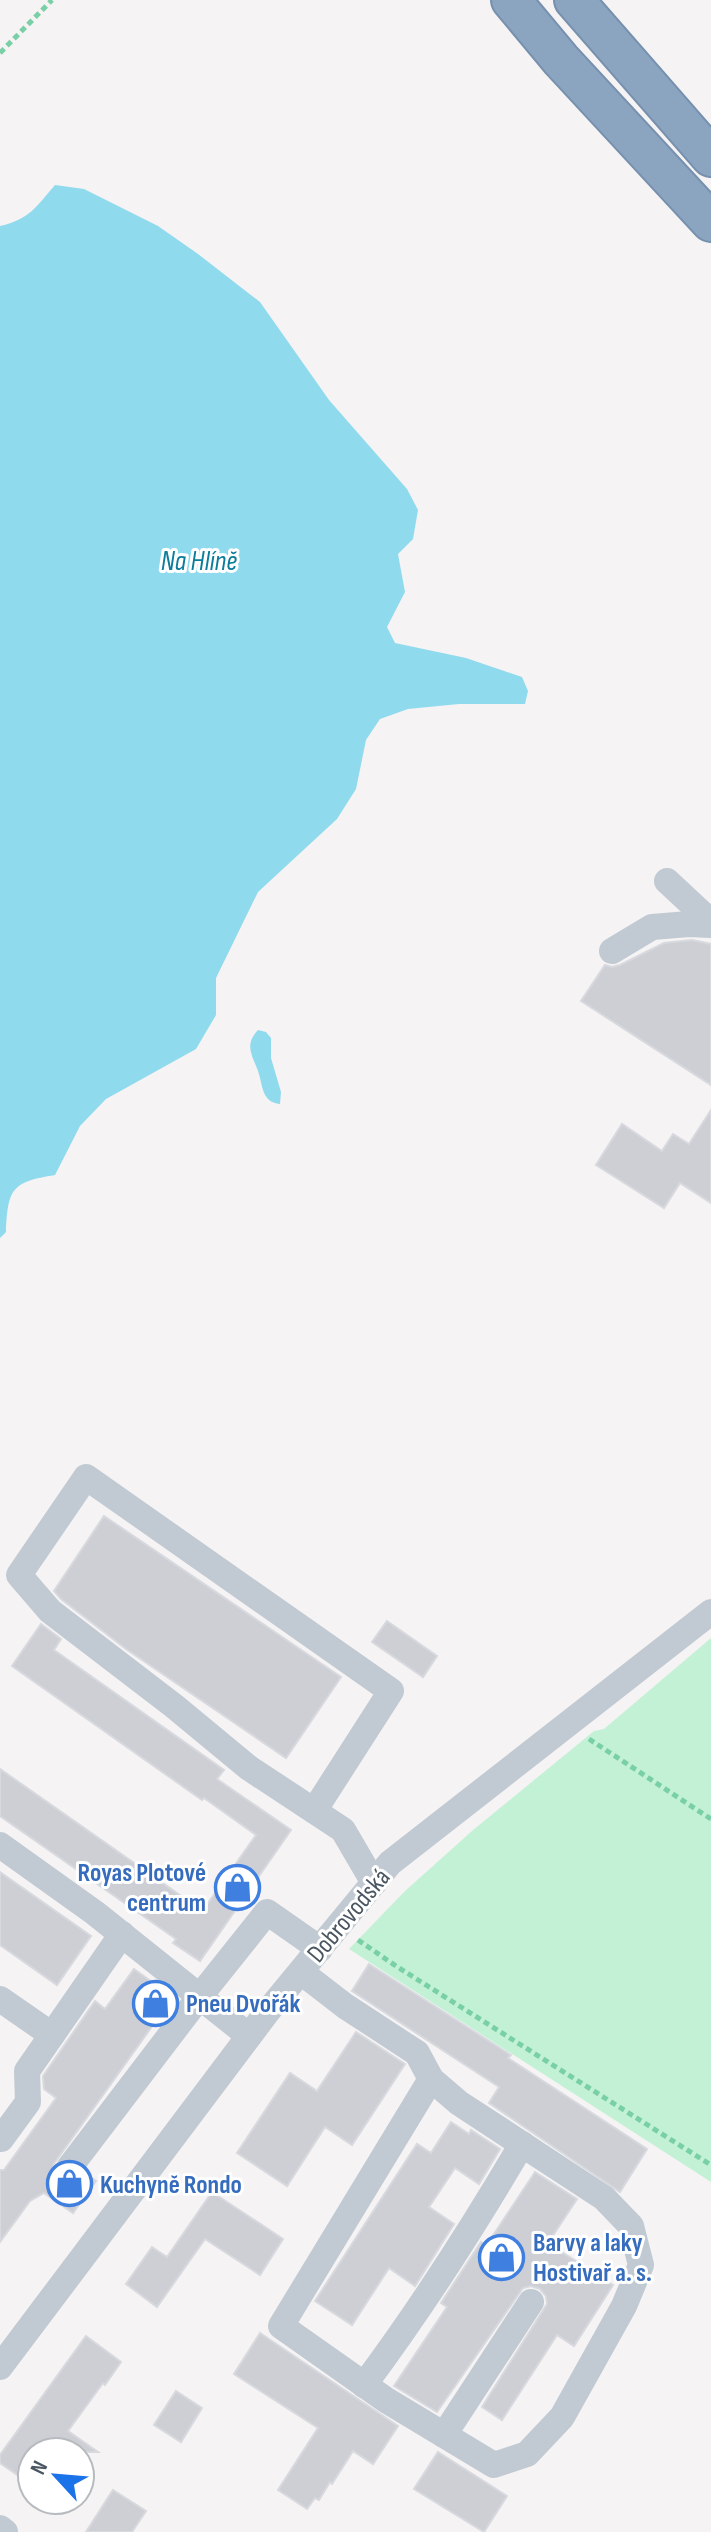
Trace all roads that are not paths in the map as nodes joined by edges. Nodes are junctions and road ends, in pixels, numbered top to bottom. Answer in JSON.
{"nodes":[{"id":1,"x":511,"y":0,"type":"edge"},
{"id":2,"x":574,"y":0,"type":"edge"},
{"id":3,"x":711,"y":157,"type":"edge"},
{"id":4,"x":711,"y":222,"type":"edge"},
{"id":5,"x":667,"y":881,"type":"dead end"},
{"id":6,"x":711,"y":924,"type":"edge"},
{"id":7,"x":612,"y":951,"type":"dead end"},
{"id":8,"x":711,"y":1612,"type":"edge"},
{"id":9,"x":314,"y":1811,"type":"junction"},
{"id":10,"x":0,"y":1845,"type":"edge"},
{"id":11,"x":374,"y":1883,"type":"junction"},
{"id":12,"x":122,"y":1934,"type":"junction"},
{"id":13,"x":320,"y":1949,"type":"junction"},
{"id":14,"x":301,"y":1972,"type":"junction"},
{"id":15,"x":200,"y":1996,"type":"junction"},
{"id":16,"x":0,"y":1999,"type":"edge"},
{"id":17,"x":52,"y":2035,"type":"junction"},
{"id":18,"x":249,"y":2036,"type":"junction"},
{"id":19,"x":431,"y":2079,"type":"junction"},
{"id":20,"x":1,"y":2139,"type":"edge"},
{"id":21,"x":522,"y":2144,"type":"junction"},
{"id":22,"x":69,"y":2168,"type":"dead end"},
{"id":23,"x":531,"y":2302,"type":"dead end"},
{"id":24,"x":0,"y":2367,"type":"edge"},
{"id":25,"x":364,"y":2385,"type":"junction"},
{"id":26,"x":444,"y":2435,"type":"junction"},
{"id":27,"x":0,"y":2528,"type":"edge"},
{"id":28,"x":5,"y":2532,"type":"edge"}],
"edges":[{"from":1,"to":4,"type":"highway"},
{"from":2,"to":3,"type":"highway"},
{"from":5,"to":6,"type":"street"},
{"from":6,"to":7,"type":"street"},
{"from":8,"to":11,"type":"street","name":"Dobrovodská"},
{"from":9,"to":9,"type":"street"},
{"from":9,"to":11,"type":"street"},
{"from":10,"to":12,"type":"street"},
{"from":11,"to":13,"type":"street","name":"Dobrovodská"},
{"from":12,"to":15,"type":"street"},
{"from":12,"to":17,"type":"street"},
{"from":13,"to":14,"type":"street","name":"Dobrovodská"},
{"from":13,"to":15,"type":"street"},
{"from":14,"to":18,"type":"street","name":"Dobrovodská"},
{"from":14,"to":19,"type":"street"},
{"from":15,"to":18,"type":"street"},
{"from":15,"to":22,"type":"street"},
{"from":16,"to":17,"type":"street"},
{"from":17,"to":20,"type":"street"},
{"from":18,"to":24,"type":"street","name":"Dobrovodská"},
{"from":19,"to":21,"type":"street"},
{"from":19,"to":25,"type":"street"},
{"from":21,"to":25,"type":"street"},
{"from":21,"to":26,"type":"street"},
{"from":23,"to":26,"type":"street"},
{"from":25,"to":26,"type":"street"},
{"from":27,"to":28,"type":"street"}]}
